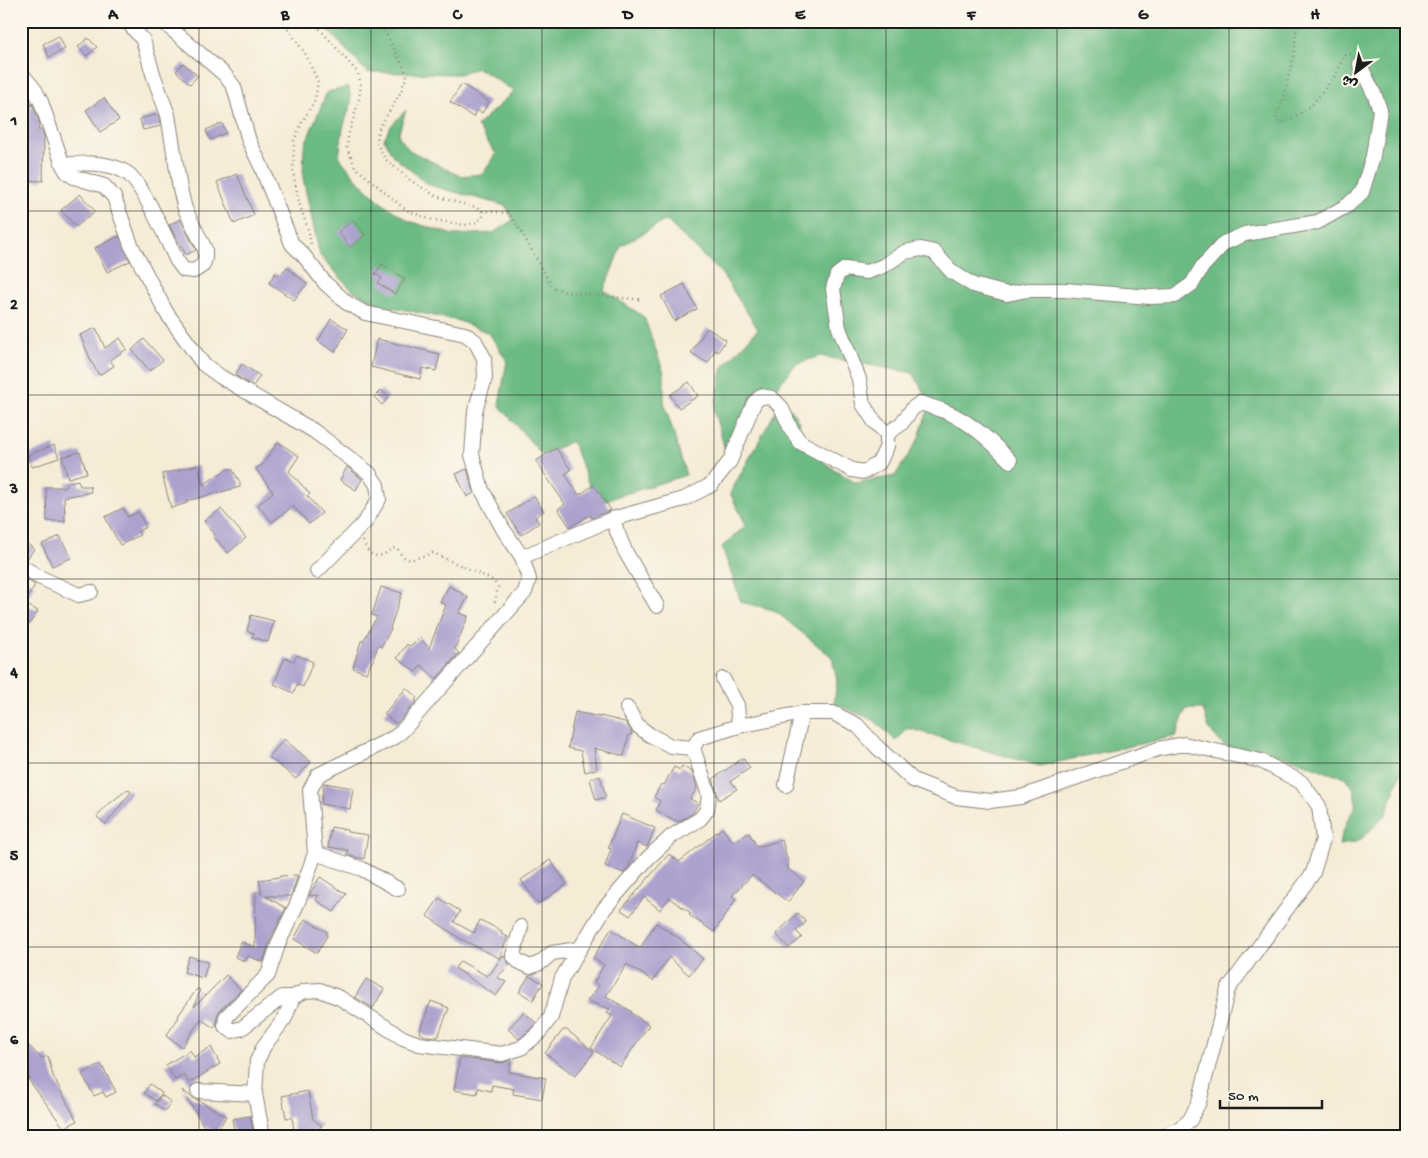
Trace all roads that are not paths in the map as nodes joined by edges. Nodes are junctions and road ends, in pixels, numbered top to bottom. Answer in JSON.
{"nodes":[{"id":1,"x":127,"y":21,"type":"edge"},
{"id":2,"x":162,"y":21,"type":"edge"},
{"id":3,"x":1360,"y":65,"type":"road end"},
{"id":4,"x":21,"y":73,"type":"edge"},
{"id":5,"x":63,"y":165,"type":"junction"},
{"id":6,"x":887,"y":434,"type":"junction"},
{"id":7,"x":1010,"y":462,"type":"dead end"},
{"id":8,"x":612,"y":519,"type":"junction"},
{"id":9,"x":522,"y":557,"type":"junction"},
{"id":10,"x":21,"y":566,"type":"edge"},
{"id":11,"x":317,"y":571,"type":"dead end"},
{"id":12,"x":91,"y":592,"type":"dead end"},
{"id":13,"x":657,"y":606,"type":"dead end"},
{"id":14,"x":723,"y":679,"type":"dead end"},
{"id":15,"x":627,"y":708,"type":"dead end"},
{"id":16,"x":802,"y":714,"type":"junction"},
{"id":17,"x":738,"y":726,"type":"junction"},
{"id":18,"x":693,"y":748,"type":"junction"},
{"id":19,"x":786,"y":785,"type":"dead end"},
{"id":20,"x":315,"y":854,"type":"junction"},
{"id":21,"x":398,"y":889,"type":"dead end"},
{"id":22,"x":521,"y":926,"type":"dead end"},
{"id":23,"x":578,"y":949,"type":"junction"},
{"id":24,"x":293,"y":997,"type":"junction"},
{"id":25,"x":198,"y":1091,"type":"dead end"},
{"id":26,"x":255,"y":1094,"type":"junction"},
{"id":27,"x":263,"y":1137,"type":"edge"},
{"id":28,"x":1161,"y":1137,"type":"edge"}],
"edges":[{"from":1,"to":5,"type":"street"},
{"from":2,"to":9,"type":"street"},
{"from":3,"to":6,"type":"street"},
{"from":4,"to":5,"type":"street"},
{"from":5,"to":11,"type":"street"},
{"from":6,"to":7,"type":"street"},
{"from":6,"to":8,"type":"street"},
{"from":8,"to":9,"type":"street"},
{"from":8,"to":13,"type":"street"},
{"from":9,"to":20,"type":"street"},
{"from":10,"to":12,"type":"street"},
{"from":14,"to":17,"type":"street"},
{"from":15,"to":18,"type":"street"},
{"from":16,"to":17,"type":"street"},
{"from":16,"to":19,"type":"street"},
{"from":16,"to":28,"type":"street"},
{"from":17,"to":18,"type":"street"},
{"from":18,"to":23,"type":"street"},
{"from":20,"to":21,"type":"street"},
{"from":20,"to":24,"type":"street"},
{"from":22,"to":23,"type":"street"},
{"from":23,"to":24,"type":"street"},
{"from":24,"to":26,"type":"street"},
{"from":25,"to":26,"type":"street"},
{"from":26,"to":27,"type":"street"}]}
